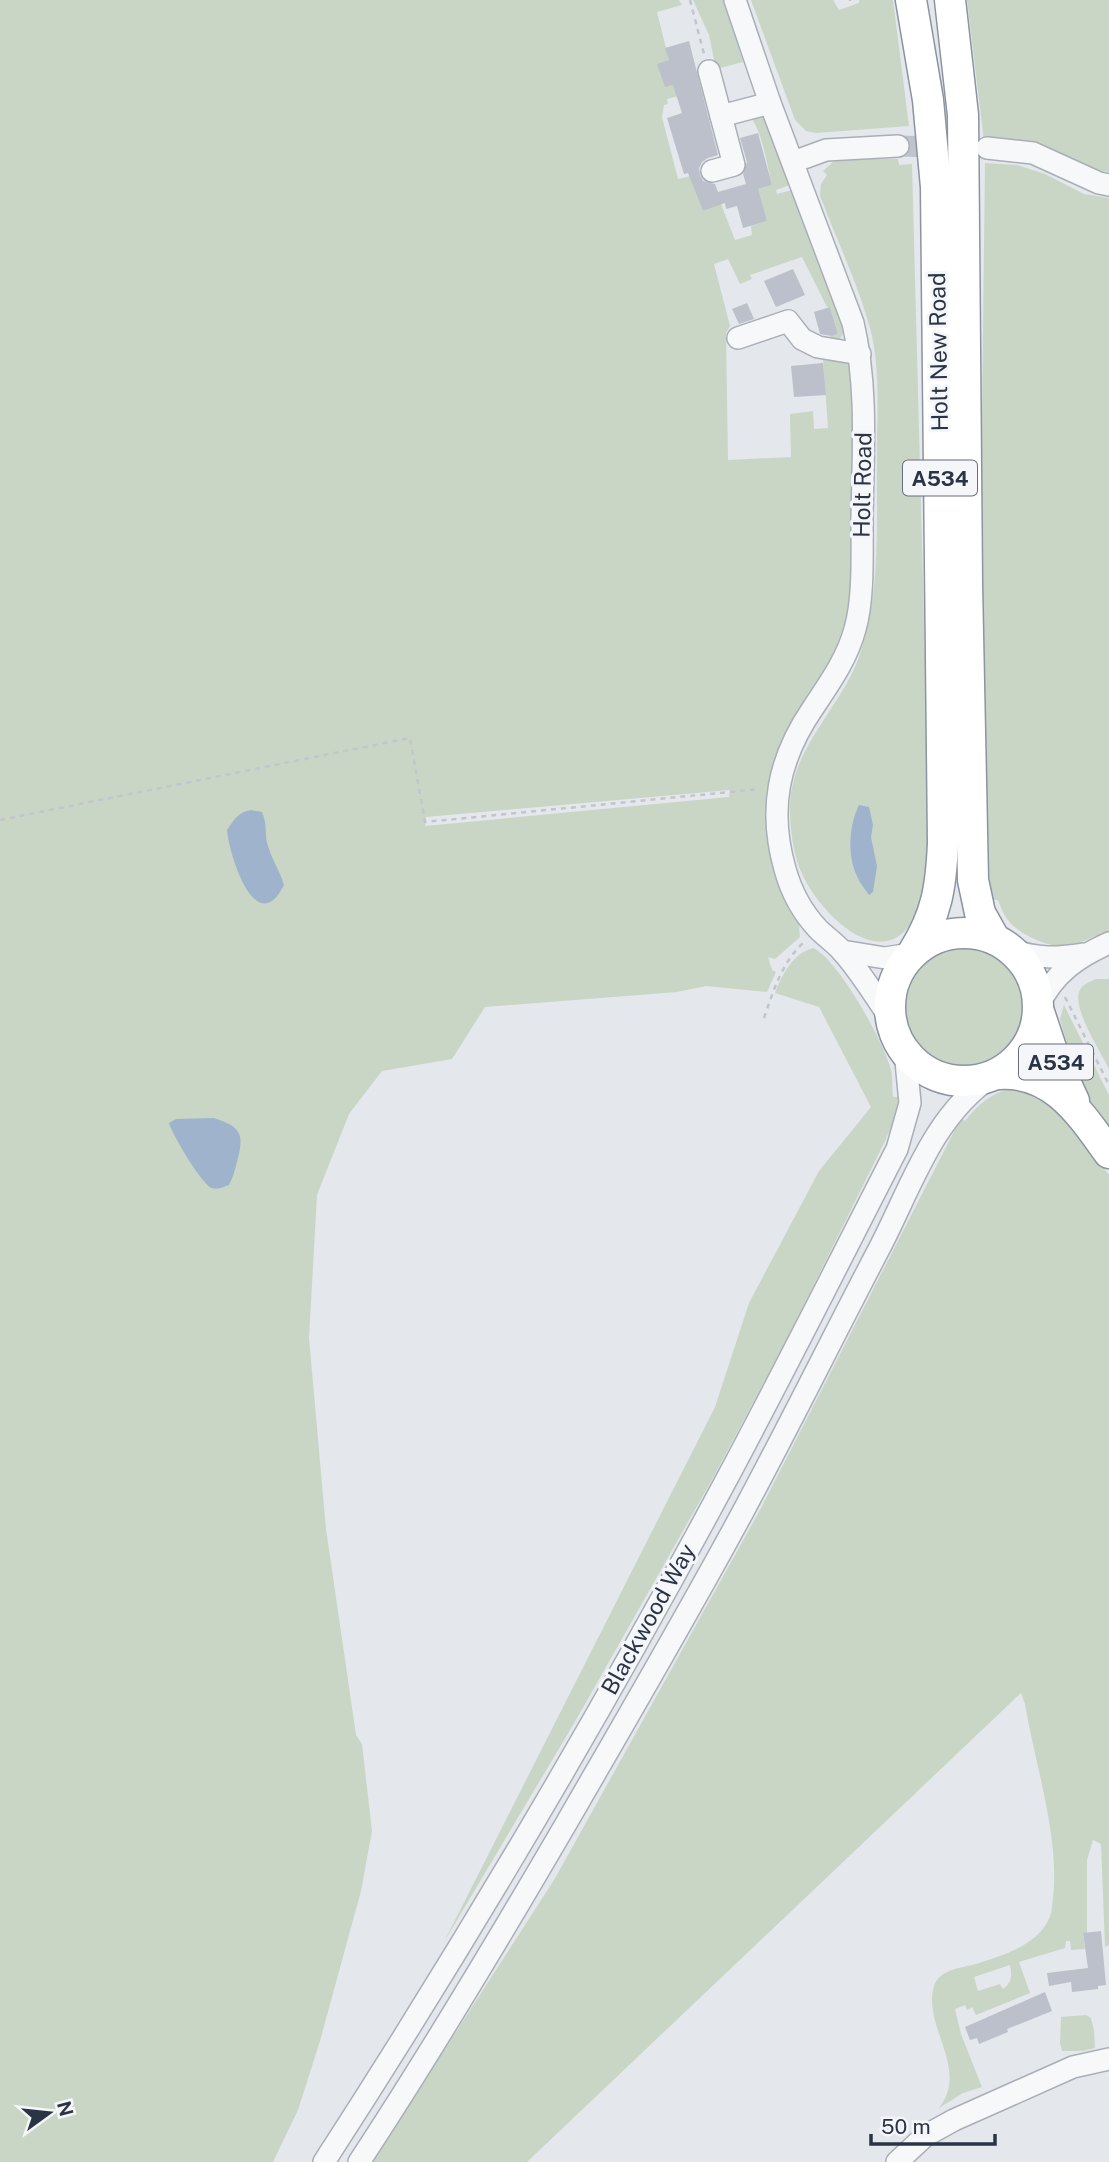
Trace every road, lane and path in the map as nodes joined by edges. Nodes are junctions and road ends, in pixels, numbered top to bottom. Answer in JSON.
{"nodes":[{"id":1,"x":690,"y":0,"type":"edge"},
{"id":2,"x":735,"y":0,"type":"edge"},
{"id":3,"x":911,"y":0,"type":"edge"},
{"id":4,"x":950,"y":0,"type":"edge"},
{"id":5,"x":709,"y":71,"type":"joint"},
{"id":6,"x":771,"y":103,"type":"junction"},
{"id":7,"x":721,"y":116,"type":"junction"},
{"id":8,"x":898,"y":146,"type":"tunnel mouth"},
{"id":9,"x":987,"y":148,"type":"dead end"},
{"id":10,"x":793,"y":162,"type":"junction"},
{"id":11,"x":712,"y":171,"type":"dead end"},
{"id":12,"x":1109,"y":185,"type":"edge"},
{"id":13,"x":738,"y":338,"type":"dead end"},
{"id":14,"x":860,"y":354,"type":"junction"},
{"id":15,"x":778,"y":787,"type":"junction"},
{"id":16,"x":0,"y":820,"type":"edge"},
{"id":17,"x":818,"y":929,"type":"junction"},
{"id":18,"x":1109,"y":943,"type":"edge"},
{"id":19,"x":1004,"y":944,"type":"junction"},
{"id":20,"x":842,"y":951,"type":"junction"},
{"id":21,"x":912,"y":953,"type":"junction"},
{"id":22,"x":1086,"y":954,"type":"junction"},
{"id":23,"x":1047,"y":1004,"type":"junction"},
{"id":24,"x":764,"y":1018,"type":"dead end"},
{"id":25,"x":891,"y":1020,"type":"junction"},
{"id":26,"x":905,"y":1051,"type":"junction"},
{"id":27,"x":994,"y":1075,"type":"junction"},
{"id":28,"x":1109,"y":1085,"type":"edge"},
{"id":29,"x":1079,"y":1111,"type":"junction"},
{"id":30,"x":1109,"y":1153,"type":"edge"},
{"id":31,"x":1109,"y":2059,"type":"edge"},
{"id":32,"x":324,"y":2162,"type":"edge"},
{"id":33,"x":359,"y":2162,"type":"edge"},
{"id":34,"x":897,"y":2162,"type":"edge"}],
"edges":[{"from":1,"to":5,"type":"path"},
{"from":2,"to":6,"type":"street","name":"Holt Road"},
{"from":3,"to":21,"type":"highway","name":"Holt New Road","number":"A534"},
{"from":4,"to":19,"type":"highway","name":"Holt New Road","number":"A534"},
{"from":5,"to":7,"type":"street"},
{"from":6,"to":7,"type":"street"},
{"from":6,"to":10,"type":"street","name":"Holt Road"},
{"from":7,"to":11,"type":"street"},
{"from":8,"to":10,"type":"street"},
{"from":9,"to":12,"type":"street"},
{"from":10,"to":14,"type":"street","name":"Holt Road"},
{"from":13,"to":14,"type":"street"},
{"from":14,"to":15,"type":"street","name":"Holt Road"},
{"from":15,"to":16,"type":"path"},
{"from":15,"to":17,"type":"street","name":"Holt Road"},
{"from":17,"to":20,"type":"street","name":"Holt Road"},
{"from":17,"to":24,"type":"path"},
{"from":18,"to":22,"type":"street"},
{"from":19,"to":21,"type":"highway"},
{"from":19,"to":22,"type":"street"},
{"from":19,"to":23,"type":"highway"},
{"from":20,"to":21,"type":"street"},
{"from":20,"to":25,"type":"street","name":"Holt Road"},
{"from":21,"to":25,"type":"highway"},
{"from":22,"to":23,"type":"street"},
{"from":23,"to":27,"type":"highway"},
{"from":23,"to":28,"type":"path"},
{"from":23,"to":29,"type":"highway","number":"A534"},
{"from":25,"to":26,"type":"highway"},
{"from":26,"to":27,"type":"highway"},
{"from":26,"to":32,"type":"street","name":"Blackwood Way"},
{"from":27,"to":29,"type":"highway","number":"A534"},
{"from":27,"to":33,"type":"street","name":"Blackwood Way"},
{"from":29,"to":30,"type":"highway","number":"A534"},
{"from":31,"to":34,"type":"street"}]}
